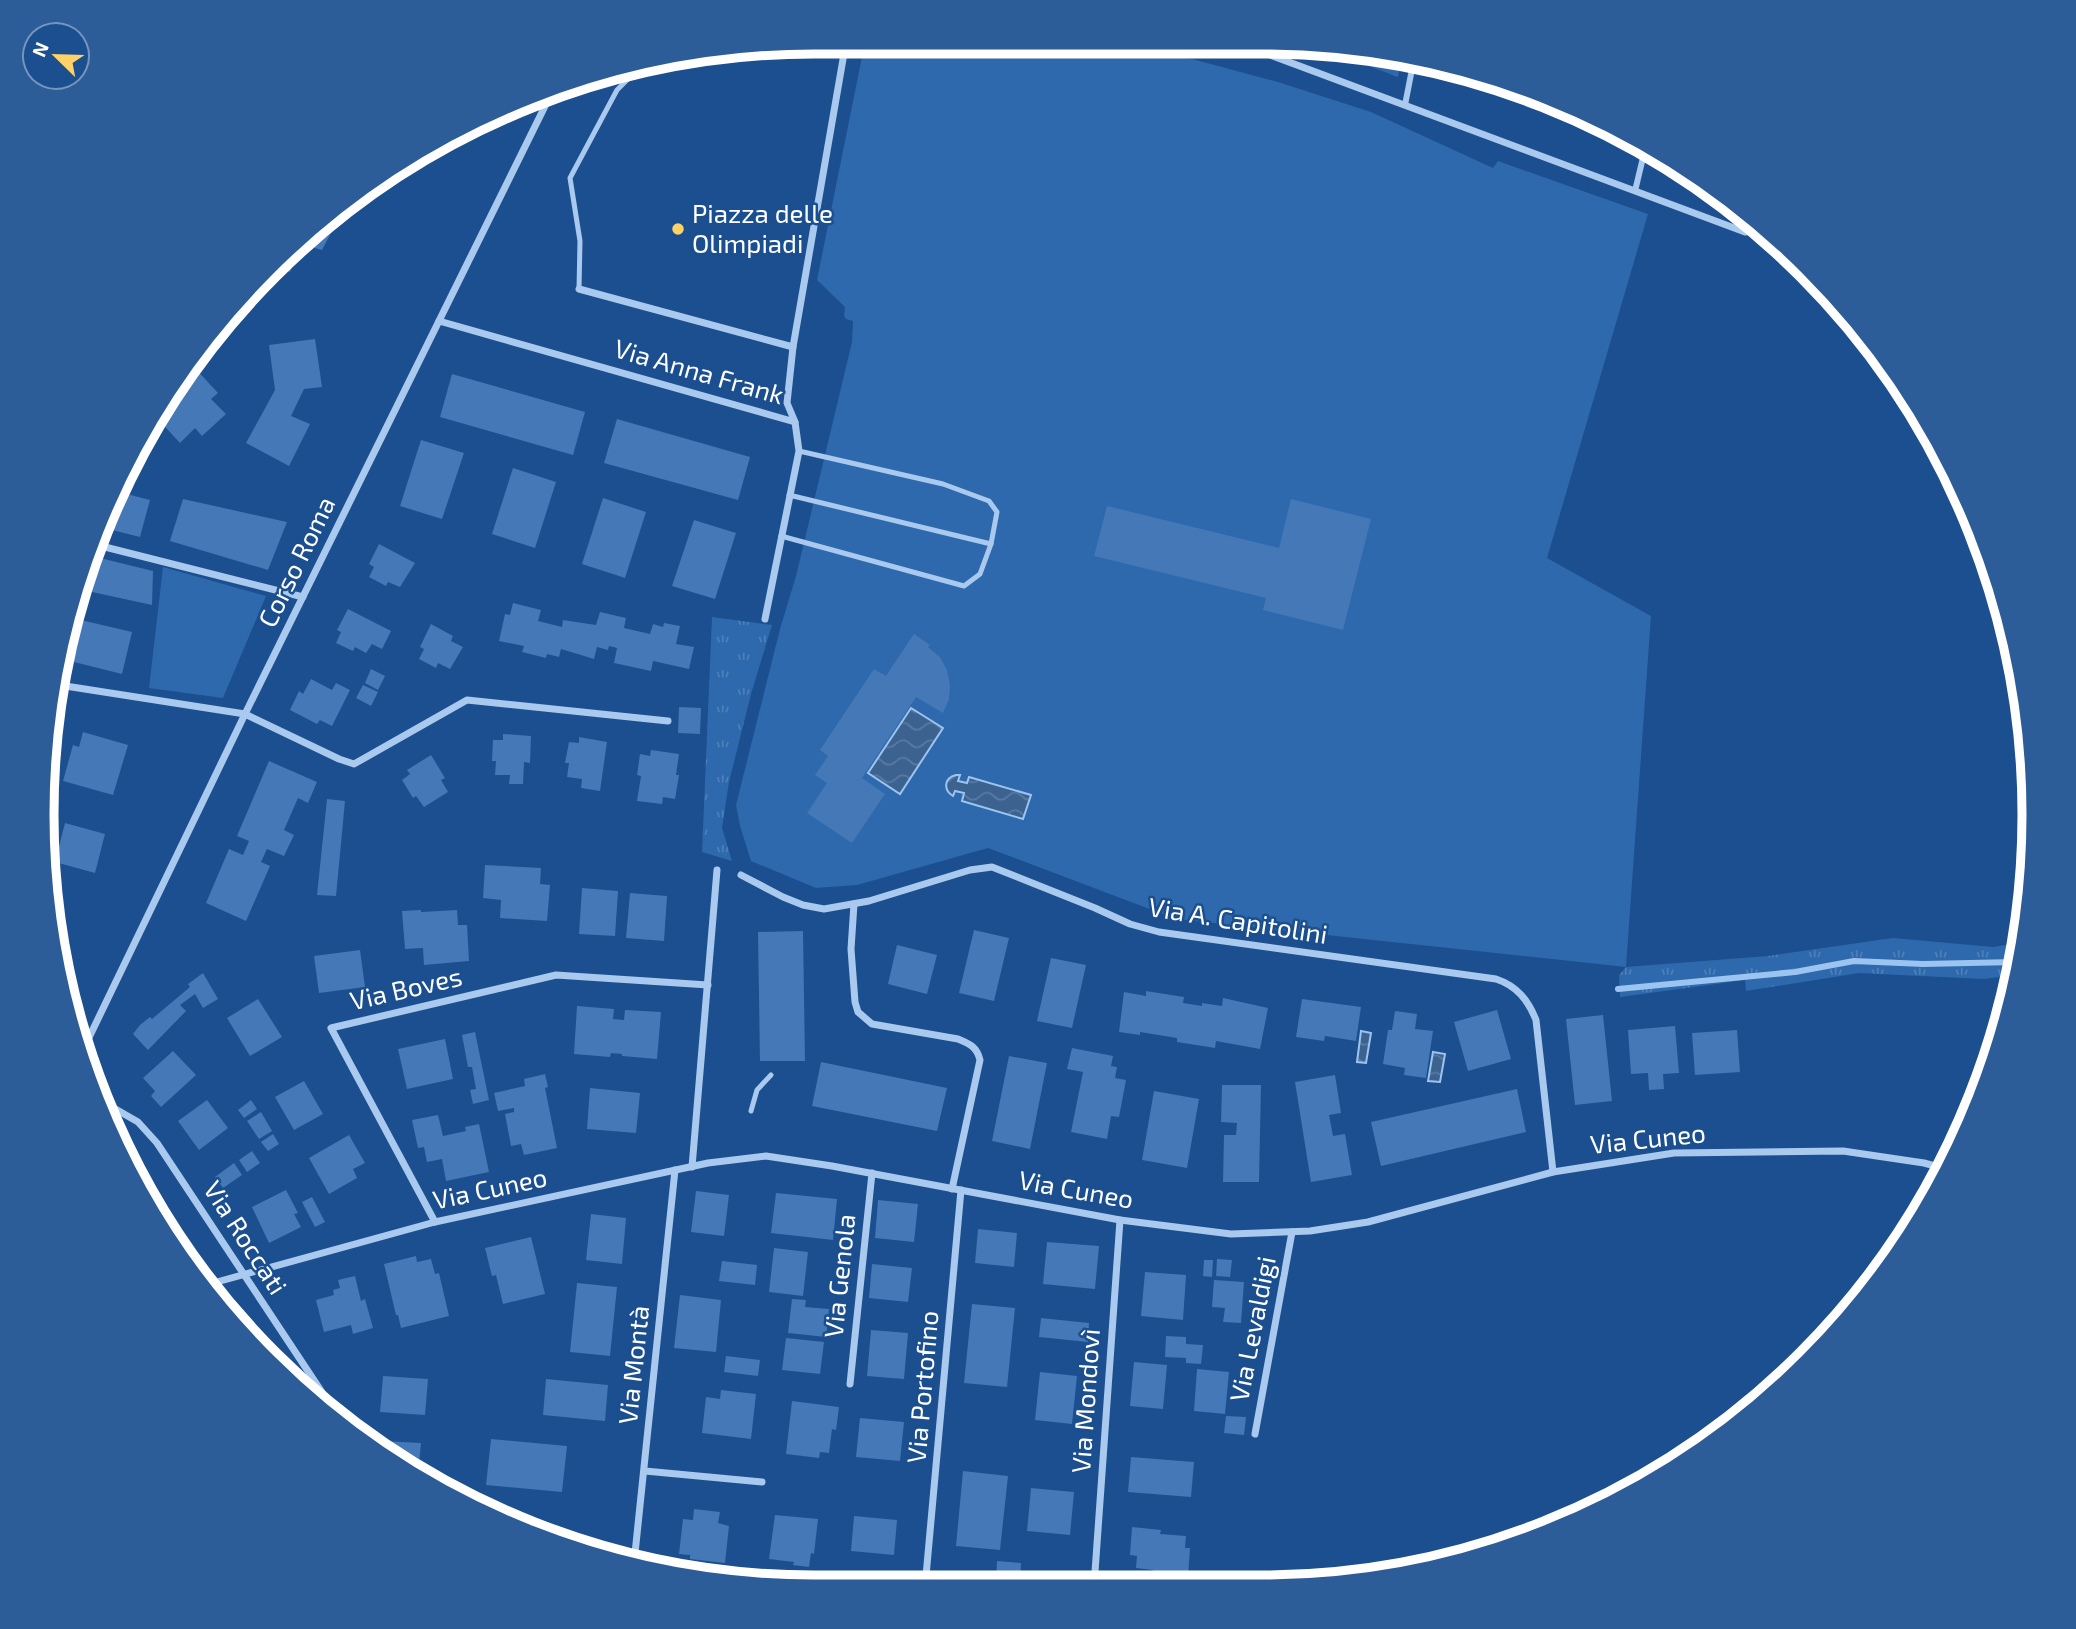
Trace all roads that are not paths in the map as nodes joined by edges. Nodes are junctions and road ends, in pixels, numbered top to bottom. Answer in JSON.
{"nodes":[{"id":1,"x":844,"y":54,"type":"edge"},
{"id":2,"x":1268,"y":54,"type":"edge"},
{"id":3,"x":1282,"y":55,"type":"edge"},
{"id":4,"x":1281,"y":59,"type":"junction"},
{"id":5,"x":1412,"y":69,"type":"edge"},
{"id":6,"x":630,"y":77,"type":"edge"},
{"id":7,"x":546,"y":104,"type":"edge"},
{"id":8,"x":1405,"y":105,"type":"junction"},
{"id":9,"x":1643,"y":157,"type":"edge"},
{"id":10,"x":1635,"y":191,"type":"junction"},
{"id":11,"x":1749,"y":232,"type":"edge"},
{"id":12,"x":579,"y":289,"type":"joint"},
{"id":13,"x":439,"y":321,"type":"junction"},
{"id":14,"x":793,"y":347,"type":"junction"},
{"id":15,"x":795,"y":422,"type":"junction"},
{"id":16,"x":799,"y":451,"type":"junction"},
{"id":17,"x":789,"y":495,"type":"junction"},
{"id":18,"x":781,"y":536,"type":"junction"},
{"id":19,"x":991,"y":544,"type":"junction"},
{"id":20,"x":104,"y":547,"type":"edge"},
{"id":21,"x":303,"y":597,"type":"junction"},
{"id":22,"x":765,"y":618,"type":"dead end"},
{"id":23,"x":66,"y":686,"type":"edge"},
{"id":24,"x":245,"y":715,"type":"junction"},
{"id":25,"x":668,"y":721,"type":"dead end"},
{"id":26,"x":717,"y":870,"type":"dead end"},
{"id":27,"x":741,"y":875,"type":"dead end"},
{"id":28,"x":854,"y":904,"type":"junction"},
{"id":29,"x":708,"y":985,"type":"junction"},
{"id":30,"x":89,"y":1038,"type":"edge"},
{"id":31,"x":771,"y":1074,"type":"dead end"},
{"id":32,"x":113,"y":1108,"type":"edge"},
{"id":33,"x":751,"y":1111,"type":"dead end"},
{"id":34,"x":1935,"y":1166,"type":"edge"},
{"id":35,"x":692,"y":1167,"type":"junction"},
{"id":36,"x":675,"y":1170,"type":"junction"},
{"id":37,"x":1553,"y":1172,"type":"junction"},
{"id":38,"x":872,"y":1173,"type":"junction"},
{"id":39,"x":952,"y":1189,"type":"junction"},
{"id":40,"x":961,"y":1190,"type":"junction"},
{"id":41,"x":1120,"y":1220,"type":"junction"},
{"id":42,"x":435,"y":1222,"type":"junction"},
{"id":43,"x":1292,"y":1232,"type":"junction"},
{"id":44,"x":243,"y":1274,"type":"junction"},
{"id":45,"x":215,"y":1282,"type":"edge"},
{"id":46,"x":850,"y":1384,"type":"dead end"},
{"id":47,"x":323,"y":1394,"type":"edge"},
{"id":48,"x":1255,"y":1434,"type":"dead end"},
{"id":49,"x":645,"y":1471,"type":"junction"},
{"id":50,"x":762,"y":1482,"type":"dead end"},
{"id":51,"x":635,"y":1553,"type":"edge"},
{"id":52,"x":926,"y":1575,"type":"edge"},
{"id":53,"x":1095,"y":1575,"type":"edge"}],
"edges":[{"from":1,"to":14,"type":"street"},
{"from":2,"to":4,"type":"street"},
{"from":3,"to":4,"type":"street"},
{"from":4,"to":8,"type":"street"},
{"from":5,"to":8,"type":"street"},
{"from":6,"to":12,"type":"lane"},
{"from":7,"to":13,"type":"street","name":"Corso Roma"},
{"from":8,"to":10,"type":"street"},
{"from":9,"to":10,"type":"street"},
{"from":10,"to":11,"type":"street"},
{"from":12,"to":14,"type":"street"},
{"from":13,"to":15,"type":"street","name":"Via Anna Frank"},
{"from":13,"to":21,"type":"street","name":"Corso Roma"},
{"from":14,"to":15,"type":"street"},
{"from":15,"to":16,"type":"street","name":"Via Anna Frank"},
{"from":16,"to":17,"type":"street","name":"Via Anna Frank"},
{"from":16,"to":19,"type":"lane"},
{"from":17,"to":18,"type":"street","name":"Via Anna Frank"},
{"from":17,"to":19,"type":"lane"},
{"from":18,"to":19,"type":"lane"},
{"from":18,"to":22,"type":"street","name":"Via Anna Frank"},
{"from":20,"to":21,"type":"street"},
{"from":21,"to":24,"type":"street","name":"Corso Roma"},
{"from":23,"to":24,"type":"street"},
{"from":24,"to":25,"type":"street"},
{"from":24,"to":30,"type":"street","name":"Corso Roma"},
{"from":26,"to":29,"type":"street"},
{"from":27,"to":28,"type":"street","name":"Via A. Capitolini"},
{"from":28,"to":37,"type":"street","name":"Via A. Capitolini"},
{"from":28,"to":39,"type":"street"},
{"from":29,"to":35,"type":"street"},
{"from":29,"to":42,"type":"street","name":"Via Boves"},
{"from":31,"to":33,"type":"lane"},
{"from":32,"to":44,"type":"street","name":"Via Roccati"},
{"from":34,"to":37,"type":"street","name":"Via Cuneo"},
{"from":35,"to":36,"type":"street","name":"Via Cuneo"},
{"from":35,"to":38,"type":"street","name":"Via Cuneo"},
{"from":36,"to":42,"type":"street","name":"Via Cuneo"},
{"from":36,"to":49,"type":"street","name":"Via Montà"},
{"from":37,"to":43,"type":"street","name":"Via Cuneo"},
{"from":38,"to":39,"type":"street","name":"Via Cuneo"},
{"from":38,"to":46,"type":"street","name":"Via Genola"},
{"from":39,"to":40,"type":"street","name":"Via Cuneo"},
{"from":40,"to":41,"type":"street","name":"Via Cuneo"},
{"from":40,"to":52,"type":"street","name":"Via Portofino"},
{"from":41,"to":43,"type":"street","name":"Via Cuneo"},
{"from":41,"to":53,"type":"street","name":"Via Mondovì"},
{"from":42,"to":44,"type":"street","name":"Via Cuneo"},
{"from":43,"to":48,"type":"street","name":"Via Levaldigi"},
{"from":44,"to":45,"type":"street","name":"Via Cuneo"},
{"from":44,"to":47,"type":"street","name":"Via Roccati"},
{"from":49,"to":50,"type":"street"},
{"from":49,"to":51,"type":"street","name":"Via Montà"}]}
